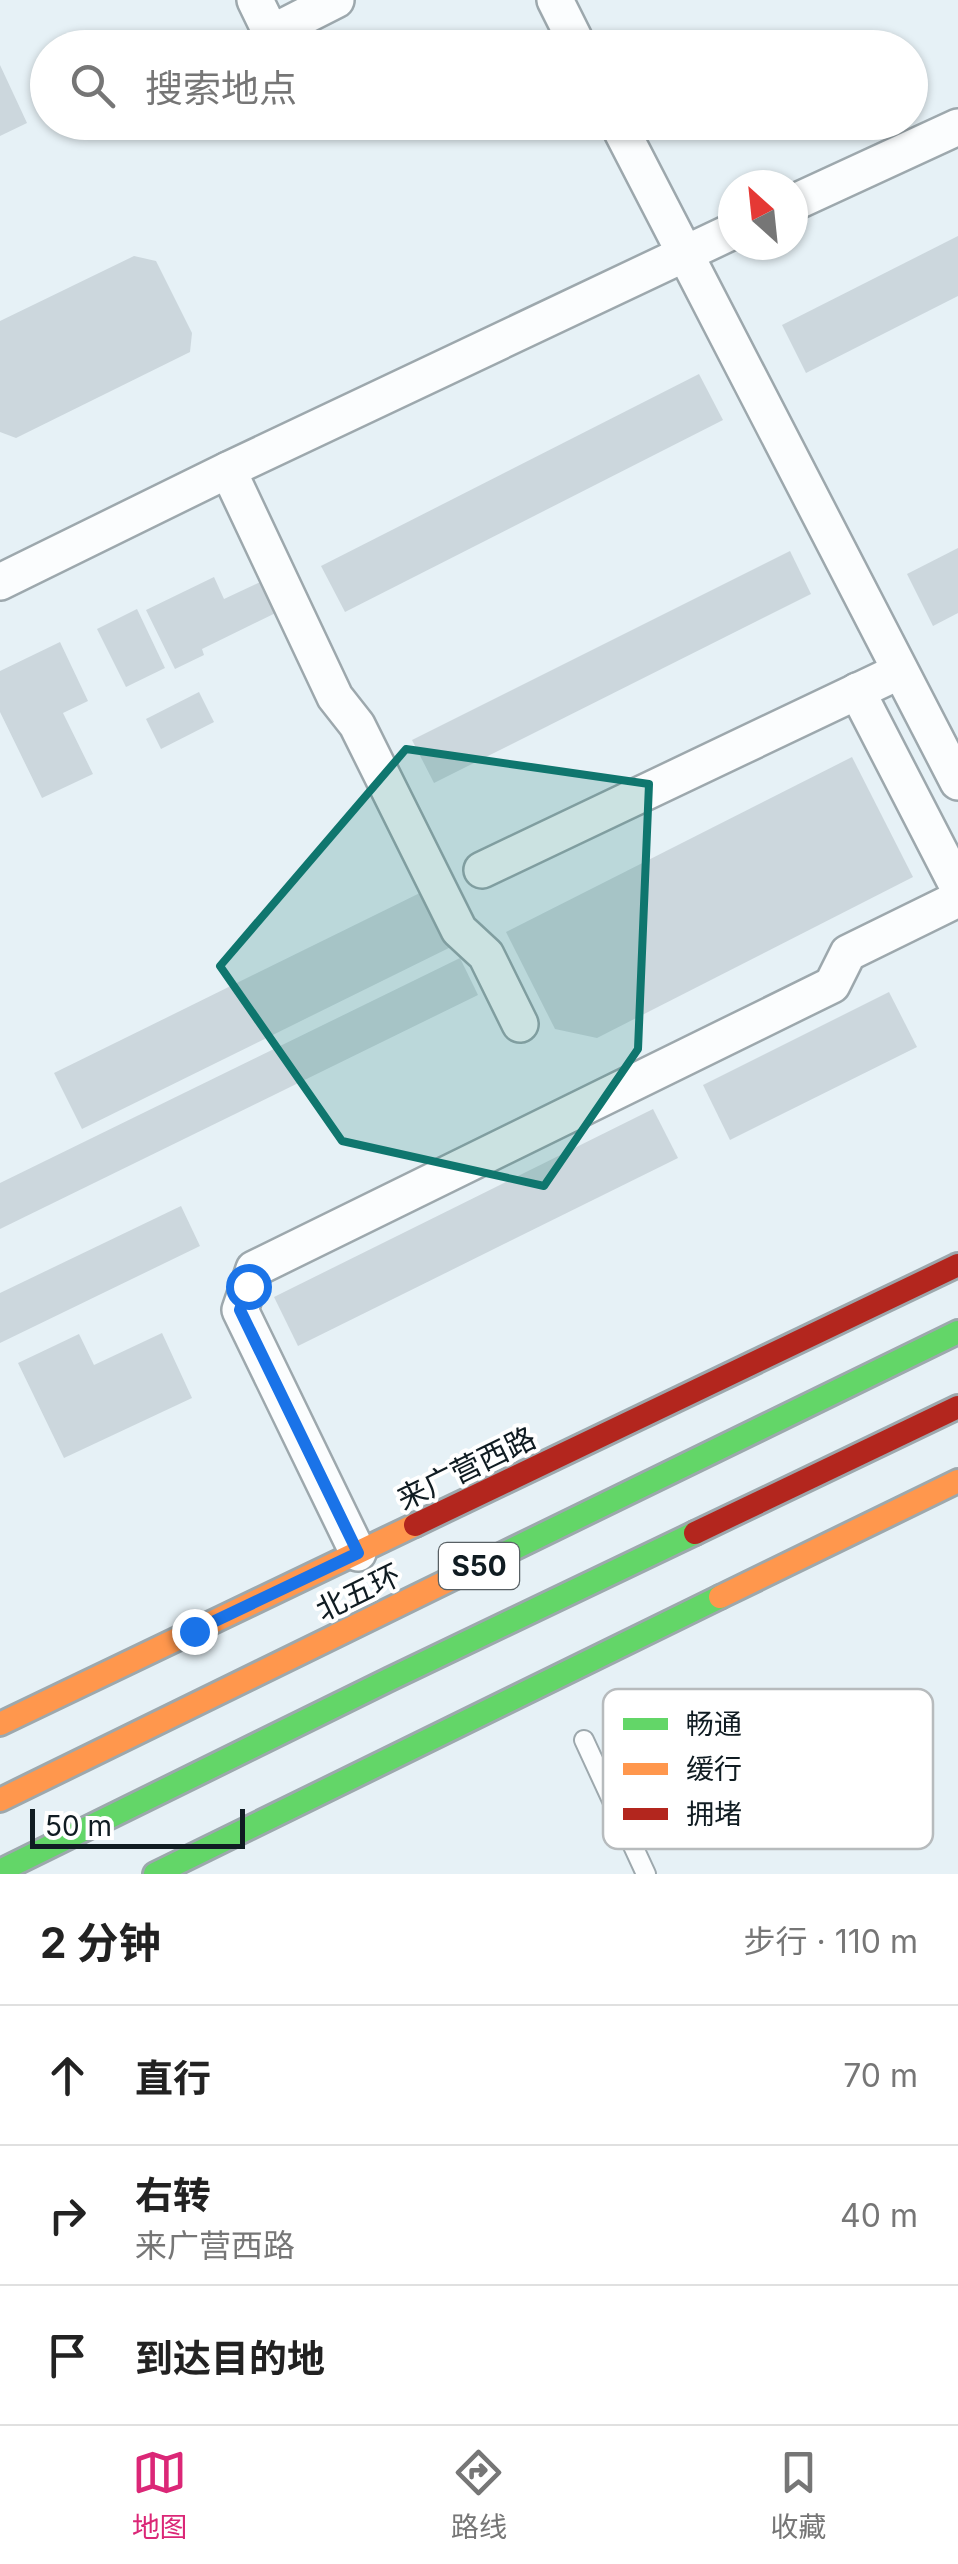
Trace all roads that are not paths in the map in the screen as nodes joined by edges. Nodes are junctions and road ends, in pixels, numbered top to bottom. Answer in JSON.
{"nodes":[{"id":1,"x":255,"y":0,"type":"edge"},
{"id":2,"x":336,"y":0,"type":"edge"},
{"id":3,"x":555,"y":0,"type":"edge"},
{"id":4,"x":270,"y":30,"type":"edge"},
{"id":5,"x":278,"y":30,"type":"edge"},
{"id":6,"x":570,"y":30,"type":"edge"},
{"id":7,"x":958,"y":127,"type":"edge"},
{"id":8,"x":625,"y":140,"type":"edge"},
{"id":9,"x":808,"y":196,"type":"edge"},
{"id":10,"x":718,"y":238,"type":"edge"},
{"id":11,"x":683,"y":254,"type":"junction"},
{"id":12,"x":228,"y":470,"type":"junction"},
{"id":13,"x":0,"y":582,"type":"edge"},
{"id":14,"x":900,"y":671,"type":"junction"},
{"id":15,"x":857,"y":692,"type":"junction"},
{"id":16,"x":958,"y":782,"type":"edge"},
{"id":17,"x":482,"y":870,"type":"dead end"},
{"id":18,"x":958,"y":887,"type":"edge"},
{"id":19,"x":958,"y":899,"type":"edge"},
{"id":20,"x":520,"y":1024,"type":"dead end"},
{"id":21,"x":958,"y":1265,"type":"edge"},
{"id":22,"x":958,"y":1332,"type":"edge"},
{"id":23,"x":958,"y":1408,"type":"edge"},
{"id":24,"x":958,"y":1480,"type":"edge"},
{"id":25,"x":358,"y":1553,"type":"junction"},
{"id":26,"x":0,"y":1724,"type":"edge"},
{"id":27,"x":584,"y":1740,"type":"dead end"},
{"id":28,"x":603,"y":1781,"type":"edge"},
{"id":29,"x":0,"y":1800,"type":"edge"},
{"id":30,"x":634,"y":1849,"type":"edge"},
{"id":31,"x":0,"y":1871,"type":"edge"},
{"id":32,"x":155,"y":1874,"type":"edge"},
{"id":33,"x":646,"y":1874,"type":"edge"}],
"edges":[{"from":1,"to":4,"type":"street"},
{"from":2,"to":5,"type":"street"},
{"from":3,"to":6,"type":"street"},
{"from":7,"to":9,"type":"street"},
{"from":8,"to":11,"type":"street"},
{"from":10,"to":11,"type":"street"},
{"from":11,"to":12,"type":"street"},
{"from":11,"to":14,"type":"street"},
{"from":12,"to":13,"type":"street"},
{"from":12,"to":20,"type":"street"},
{"from":14,"to":15,"type":"street"},
{"from":14,"to":16,"type":"street"},
{"from":15,"to":17,"type":"street"},
{"from":15,"to":18,"type":"street"},
{"from":19,"to":25,"type":"street"},
{"from":21,"to":25,"type":"main road","name":"来广营西路"},
{"from":22,"to":29,"type":"main road","name":"北五环","number":"S50"},
{"from":23,"to":31,"type":"main road","number":"S50"},
{"from":24,"to":32,"type":"main road"},
{"from":25,"to":26,"type":"main road","name":"来广营西路"},
{"from":27,"to":28,"type":"lane"},
{"from":30,"to":33,"type":"lane"}]}
